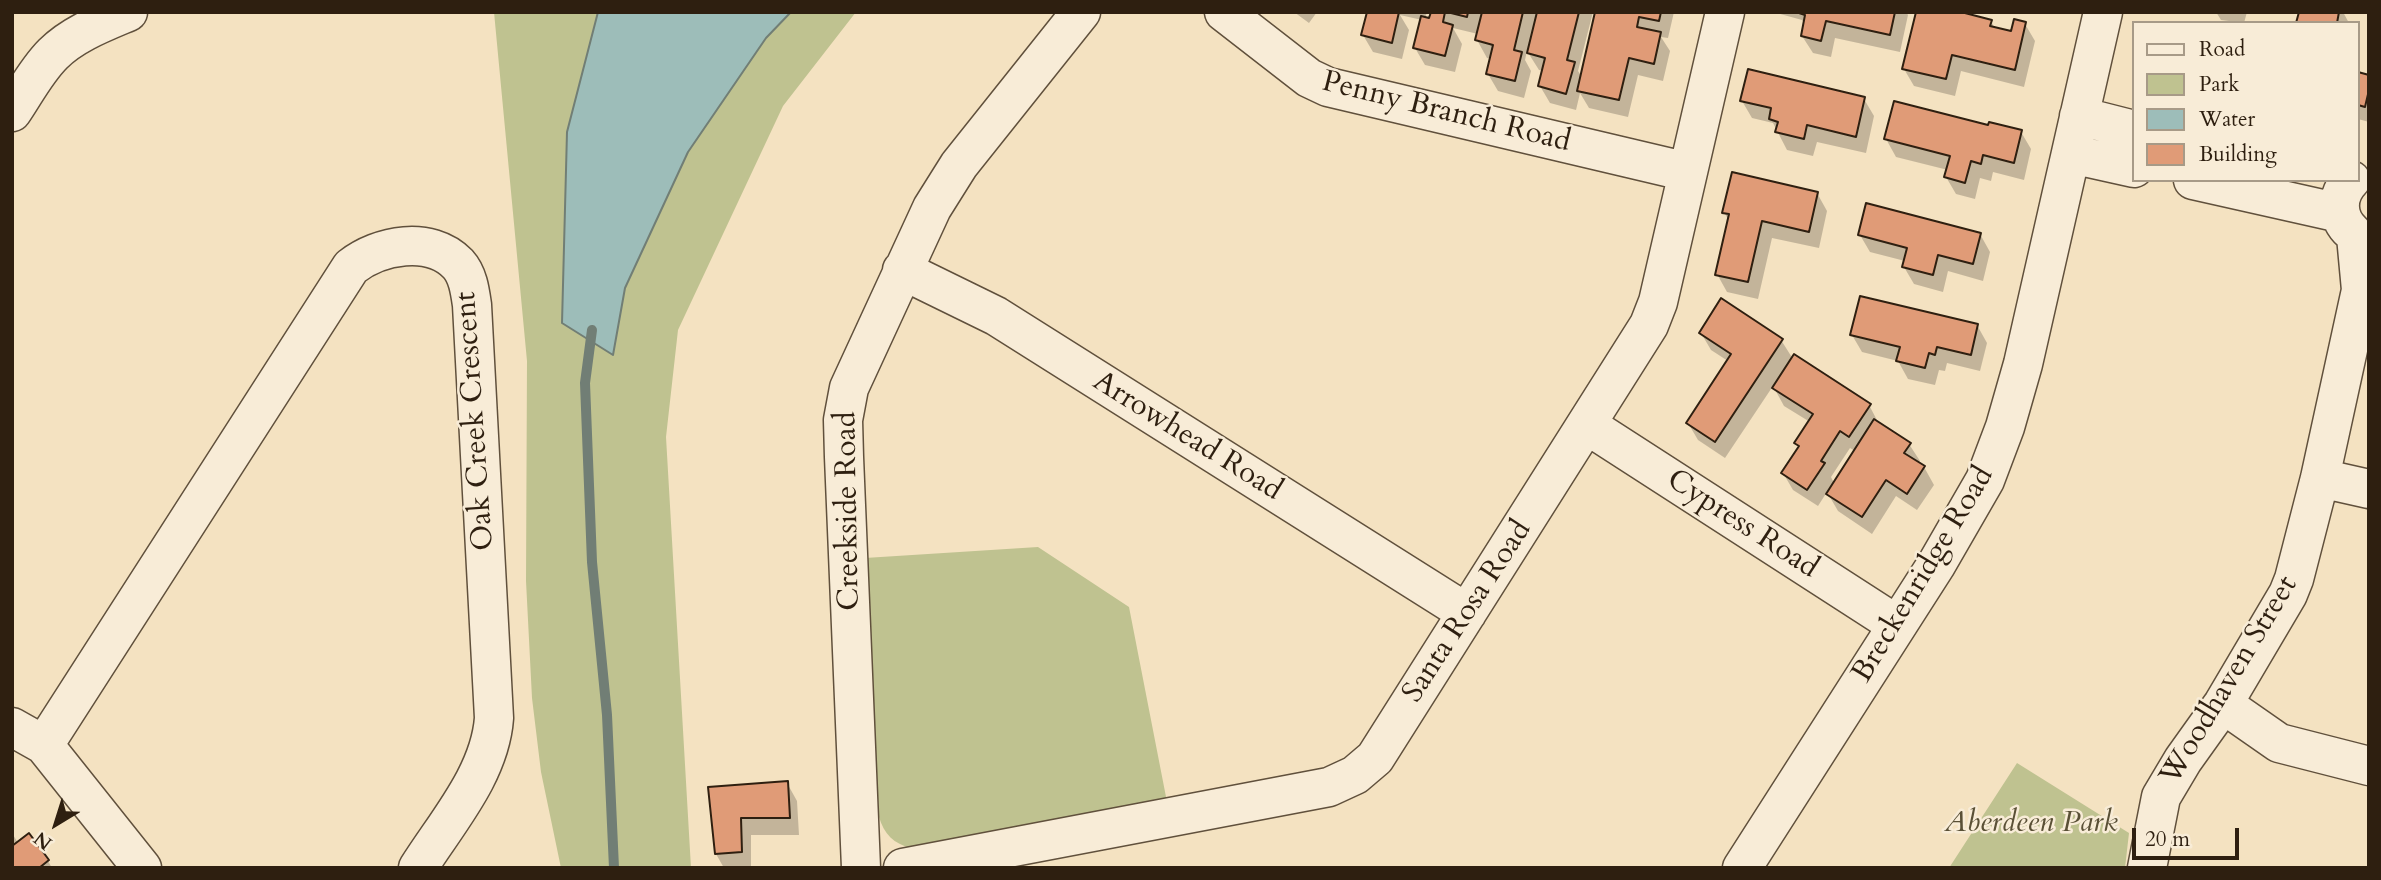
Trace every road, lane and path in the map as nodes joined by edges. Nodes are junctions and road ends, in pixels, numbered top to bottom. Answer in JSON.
{"nodes":[{"id":1,"x":128,"y":12,"type":"edge"},
{"id":2,"x":1080,"y":12,"type":"edge"},
{"id":3,"x":1224,"y":12,"type":"edge"},
{"id":4,"x":1725,"y":12,"type":"edge"},
{"id":5,"x":2103,"y":12,"type":"edge"},
{"id":6,"x":12,"y":112,"type":"edge"},
{"id":7,"x":2079,"y":116,"type":"junction"},
{"id":8,"x":2132,"y":129,"type":"edge"},
{"id":9,"x":2071,"y":154,"type":"junction"},
{"id":10,"x":2132,"y":168,"type":"edge"},
{"id":11,"x":1688,"y":172,"type":"junction"},
{"id":12,"x":2220,"y":182,"type":"edge"},
{"id":13,"x":2355,"y":192,"type":"edge"},
{"id":14,"x":902,"y":270,"type":"junction"},
{"id":15,"x":2365,"y":283,"type":"edge"},
{"id":16,"x":1587,"y":425,"type":"junction"},
{"id":17,"x":2320,"y":478,"type":"junction"},
{"id":18,"x":2369,"y":489,"type":"edge"},
{"id":19,"x":1467,"y":613,"type":"junction"},
{"id":20,"x":1897,"y":625,"type":"junction"},
{"id":21,"x":2223,"y":704,"type":"junction"},
{"id":22,"x":28,"y":736,"type":"edge"},
{"id":23,"x":2369,"y":766,"type":"edge"},
{"id":24,"x":142,"y":868,"type":"edge"},
{"id":25,"x":418,"y":868,"type":"edge"},
{"id":26,"x":861,"y":868,"type":"edge"},
{"id":27,"x":903,"y":868,"type":"edge"},
{"id":28,"x":1742,"y":868,"type":"edge"},
{"id":29,"x":2147,"y":868,"type":"edge"}],
"edges":[{"from":1,"to":6,"type":"street"},
{"from":2,"to":14,"type":"street","name":"Creekside Road"},
{"from":3,"to":11,"type":"street","name":"Penny Branch Road"},
{"from":4,"to":11,"type":"street","name":"Santa Rosa Road"},
{"from":5,"to":7,"type":"street","name":"Breckenridge Road"},
{"from":7,"to":8,"type":"street"},
{"from":7,"to":9,"type":"street","name":"Breckenridge Road"},
{"from":9,"to":10,"type":"street"},
{"from":9,"to":20,"type":"street","name":"Breckenridge Road"},
{"from":11,"to":16,"type":"street","name":"Santa Rosa Road"},
{"from":12,"to":13,"type":"street","name":"Woodhaven Street"},
{"from":13,"to":15,"type":"street","name":"Woodhaven Street"},
{"from":14,"to":19,"type":"street","name":"Arrowhead Road"},
{"from":14,"to":26,"type":"street","name":"Creekside Road"},
{"from":15,"to":17,"type":"street","name":"Woodhaven Street"},
{"from":16,"to":19,"type":"street","name":"Santa Rosa Road"},
{"from":16,"to":20,"type":"street","name":"Cypress Road"},
{"from":17,"to":18,"type":"street"},
{"from":17,"to":21,"type":"street","name":"Woodhaven Street"},
{"from":19,"to":27,"type":"street","name":"Santa Rosa Road"},
{"from":20,"to":28,"type":"street","name":"Breckenridge Road"},
{"from":21,"to":23,"type":"street"},
{"from":21,"to":29,"type":"street","name":"Woodhaven Street"},
{"from":22,"to":24,"type":"street"},
{"from":22,"to":25,"type":"street","name":"Oak Creek Crescent"}]}
